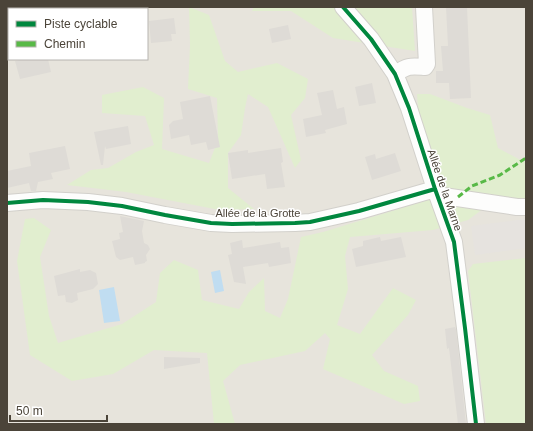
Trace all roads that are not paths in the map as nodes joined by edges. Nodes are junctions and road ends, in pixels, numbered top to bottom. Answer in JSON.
{"nodes":[{"id":1,"x":343,"y":7,"type":"edge"},
{"id":2,"x":424,"y":7,"type":"edge"},
{"id":3,"x":395,"y":74,"type":"junction"},
{"id":4,"x":436,"y":192,"type":"junction"},
{"id":5,"x":7,"y":203,"type":"edge"},
{"id":6,"x":526,"y":207,"type":"edge"},
{"id":7,"x":476,"y":424,"type":"edge"}],
"edges":[{"from":1,"to":3,"type":"street","name":"Allée de la Marne"},
{"from":2,"to":3,"type":"street"},
{"from":3,"to":4,"type":"street","name":"Allée de la Marne"},
{"from":4,"to":5,"type":"street","name":"Allée de la Grotte"},
{"from":4,"to":6,"type":"street","name":"Allée de la Grotte"},
{"from":4,"to":7,"type":"street","name":"Allée de la Marne"}]}
